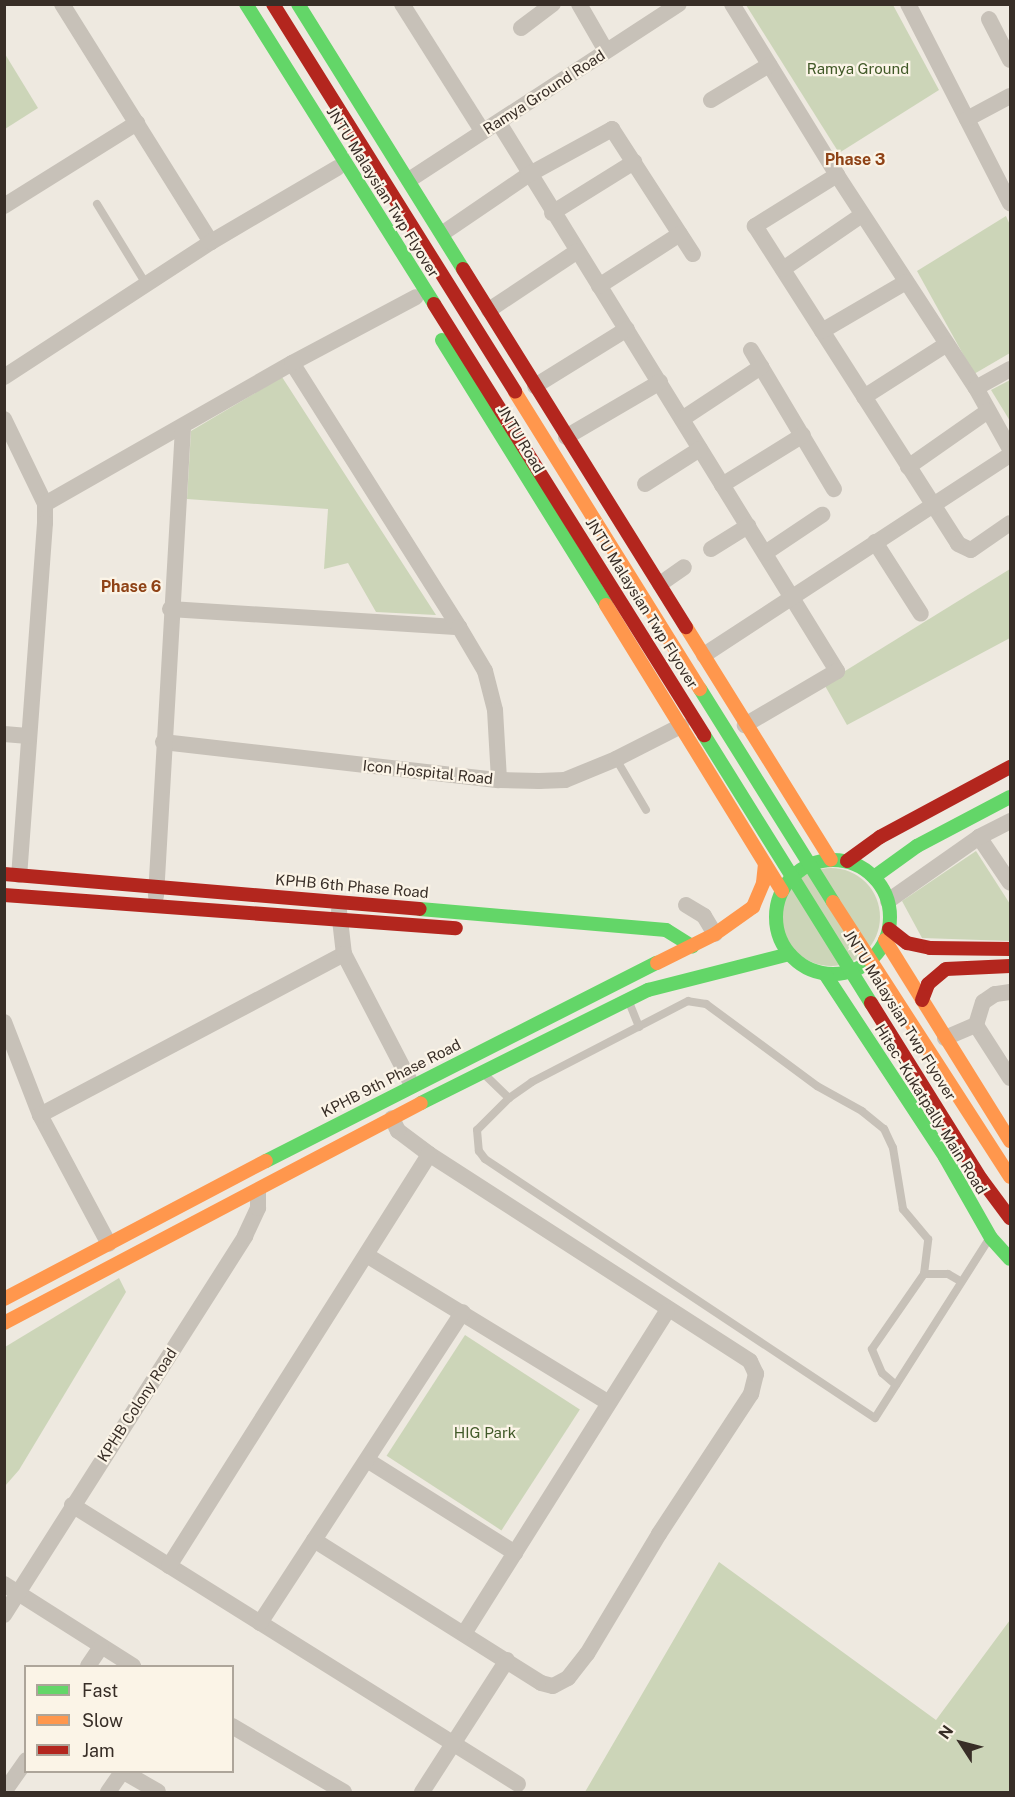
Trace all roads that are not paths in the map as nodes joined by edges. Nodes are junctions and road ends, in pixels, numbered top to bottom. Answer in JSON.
{"nodes":[{"id":1,"x":62,"y":4,"type":"edge"},
{"id":2,"x":232,"y":4,"type":"edge"},
{"id":3,"x":246,"y":4,"type":"edge"},
{"id":4,"x":273,"y":4,"type":"edge"},
{"id":5,"x":298,"y":4,"type":"edge"},
{"id":6,"x":402,"y":4,"type":"edge"},
{"id":7,"x":553,"y":4,"type":"edge"},
{"id":8,"x":579,"y":4,"type":"edge"},
{"id":9,"x":679,"y":4,"type":"edge"},
{"id":10,"x":732,"y":4,"type":"edge"},
{"id":11,"x":908,"y":4,"type":"edge"},
{"id":12,"x":989,"y":19,"type":"dead end"},
{"id":13,"x":520,"y":28,"type":"dead end"},
{"id":14,"x":606,"y":51,"type":"junction"},
{"id":15,"x":1011,"y":60,"type":"edge"},
{"id":16,"x":769,"y":65,"type":"junction"},
{"id":17,"x":1011,"y":96,"type":"edge"},
{"id":18,"x":711,"y":100,"type":"dead end"},
{"id":19,"x":967,"y":119,"type":"junction"},
{"id":20,"x":137,"y":123,"type":"junction"},
{"id":21,"x":499,"y":123,"type":"junction"},
{"id":22,"x":483,"y":132,"type":"junction"},
{"id":23,"x":634,"y":162,"type":"junction"},
{"id":24,"x":337,"y":168,"type":"junction"},
{"id":25,"x":528,"y":175,"type":"junction"},
{"id":26,"x":837,"y":175,"type":"junction"},
{"id":27,"x":409,"y":180,"type":"junction"},
{"id":28,"x":1011,"y":203,"type":"edge"},
{"id":29,"x":97,"y":204,"type":"dead end"},
{"id":30,"x":4,"y":206,"type":"edge"},
{"id":31,"x":552,"y":213,"type":"junction"},
{"id":32,"x":862,"y":215,"type":"junction"},
{"id":33,"x":443,"y":232,"type":"junction"},
{"id":34,"x":681,"y":234,"type":"junction"},
{"id":35,"x":211,"y":242,"type":"junction"},
{"id":36,"x":576,"y":252,"type":"junction"},
{"id":37,"x":693,"y":254,"type":"dead end"},
{"id":38,"x":783,"y":269,"type":"junction"},
{"id":39,"x":906,"y":282,"type":"junction"},
{"id":40,"x":146,"y":284,"type":"junction"},
{"id":41,"x":599,"y":286,"type":"junction"},
{"id":42,"x":416,"y":297,"type":"junction"},
{"id":43,"x":489,"y":310,"type":"junction"},
{"id":44,"x":627,"y":329,"type":"junction"},
{"id":45,"x":822,"y":331,"type":"junction"},
{"id":46,"x":947,"y":344,"type":"junction"},
{"id":47,"x":750,"y":350,"type":"dead end"},
{"id":48,"x":292,"y":363,"type":"junction"},
{"id":49,"x":760,"y":367,"type":"junction"},
{"id":50,"x":1011,"y":369,"type":"edge"},
{"id":51,"x":4,"y":377,"type":"edge"},
{"id":52,"x":660,"y":382,"type":"junction"},
{"id":53,"x":535,"y":386,"type":"junction"},
{"id":54,"x":976,"y":388,"type":"junction"},
{"id":55,"x":864,"y":398,"type":"junction"},
{"id":56,"x":988,"y":411,"type":"junction"},
{"id":57,"x":4,"y":419,"type":"edge"},
{"id":58,"x":682,"y":419,"type":"junction"},
{"id":59,"x":183,"y":427,"type":"junction"},
{"id":60,"x":803,"y":435,"type":"junction"},
{"id":61,"x":566,"y":437,"type":"junction"},
{"id":62,"x":700,"y":449,"type":"junction"},
{"id":63,"x":1011,"y":449,"type":"edge"},
{"id":64,"x":1011,"y":454,"type":"edge"},
{"id":65,"x":581,"y":461,"type":"junction"},
{"id":66,"x":908,"y":467,"type":"junction"},
{"id":67,"x":645,"y":484,"type":"dead end"},
{"id":68,"x":722,"y":485,"type":"junction"},
{"id":69,"x":834,"y":489,"type":"dead end"},
{"id":70,"x":532,"y":490,"type":"junction"},
{"id":71,"x":45,"y":504,"type":"junction"},
{"id":72,"x":932,"y":505,"type":"junction"},
{"id":73,"x":822,"y":515,"type":"dead end"},
{"id":74,"x":1011,"y":523,"type":"edge"},
{"id":75,"x":748,"y":526,"type":"junction"},
{"id":76,"x":875,"y":542,"type":"junction"},
{"id":77,"x":711,"y":549,"type":"dead end"},
{"id":78,"x":765,"y":553,"type":"junction"},
{"id":79,"x":684,"y":567,"type":"dead end"},
{"id":80,"x":660,"y":584,"type":"junction"},
{"id":81,"x":791,"y":595,"type":"junction"},
{"id":82,"x":170,"y":609,"type":"junction"},
{"id":83,"x":921,"y":614,"type":"dead end"},
{"id":84,"x":459,"y":627,"type":"junction"},
{"id":85,"x":704,"y":655,"type":"junction"},
{"id":86,"x":745,"y":724,"type":"junction"},
{"id":87,"x":681,"y":726,"type":"junction"},
{"id":88,"x":4,"y":735,"type":"edge"},
{"id":89,"x":28,"y":736,"type":"junction"},
{"id":90,"x":163,"y":742,"type":"junction"},
{"id":91,"x":616,"y":759,"type":"junction"},
{"id":92,"x":1011,"y":767,"type":"edge"},
{"id":93,"x":499,"y":780,"type":"junction"},
{"id":94,"x":1011,"y":797,"type":"edge"},
{"id":95,"x":646,"y":810,"type":"dead end"},
{"id":96,"x":1011,"y":821,"type":"edge"},
{"id":97,"x":979,"y":837,"type":"junction"},
{"id":98,"x":831,"y":860,"type":"junction"},
{"id":99,"x":847,"y":861,"type":"junction"},
{"id":100,"x":765,"y":864,"type":"junction"},
{"id":101,"x":12,"y":875,"type":"edge"},
{"id":102,"x":874,"y":877,"type":"junction"},
{"id":103,"x":1011,"y":883,"type":"edge"},
{"id":104,"x":156,"y":885,"type":"junction"},
{"id":105,"x":782,"y":891,"type":"junction"},
{"id":106,"x":4,"y":895,"type":"edge"},
{"id":107,"x":339,"y":901,"type":"junction"},
{"id":108,"x":888,"y":901,"type":"junction"},
{"id":109,"x":156,"y":903,"type":"junction"},
{"id":110,"x":686,"y":905,"type":"dead end"},
{"id":111,"x":340,"y":920,"type":"junction"},
{"id":112,"x":715,"y":934,"type":"junction"},
{"id":113,"x":887,"y":934,"type":"junction"},
{"id":114,"x":693,"y":946,"type":"junction"},
{"id":115,"x":344,"y":954,"type":"junction"},
{"id":116,"x":789,"y":954,"type":"junction"},
{"id":117,"x":1010,"y":960,"type":"edge"},
{"id":118,"x":652,"y":963,"type":"junction"},
{"id":119,"x":825,"y":974,"type":"junction"},
{"id":120,"x":1009,"y":992,"type":"edge"},
{"id":121,"x":628,"y":1000,"type":"junction"},
{"id":122,"x":922,"y":1000,"type":"junction"},
{"id":123,"x":4,"y":1022,"type":"edge"},
{"id":124,"x":976,"y":1025,"type":"junction"},
{"id":125,"x":639,"y":1027,"type":"junction"},
{"id":126,"x":945,"y":1038,"type":"junction"},
{"id":127,"x":482,"y":1071,"type":"junction"},
{"id":128,"x":1011,"y":1078,"type":"edge"},
{"id":129,"x":974,"y":1084,"type":"junction"},
{"id":130,"x":412,"y":1085,"type":"junction"},
{"id":131,"x":509,"y":1098,"type":"junction"},
{"id":132,"x":40,"y":1115,"type":"junction"},
{"id":133,"x":392,"y":1118,"type":"junction"},
{"id":134,"x":921,"y":1120,"type":"junction"},
{"id":135,"x":1011,"y":1141,"type":"edge"},
{"id":136,"x":429,"y":1154,"type":"junction"},
{"id":137,"x":1011,"y":1177,"type":"edge"},
{"id":138,"x":258,"y":1191,"type":"junction"},
{"id":139,"x":1011,"y":1218,"type":"edge"},
{"id":140,"x":991,"y":1238,"type":"junction"},
{"id":141,"x":109,"y":1244,"type":"junction"},
{"id":142,"x":368,"y":1256,"type":"junction"},
{"id":143,"x":1011,"y":1260,"type":"edge"},
{"id":144,"x":924,"y":1274,"type":"junction"},
{"id":145,"x":960,"y":1281,"type":"junction"},
{"id":146,"x":4,"y":1299,"type":"edge"},
{"id":147,"x":667,"y":1311,"type":"junction"},
{"id":148,"x":464,"y":1312,"type":"junction"},
{"id":149,"x":4,"y":1323,"type":"edge"},
{"id":150,"x":896,"y":1385,"type":"junction"},
{"id":151,"x":609,"y":1403,"type":"junction"},
{"id":152,"x":367,"y":1460,"type":"junction"},
{"id":153,"x":72,"y":1505,"type":"junction"},
{"id":154,"x":314,"y":1540,"type":"junction"},
{"id":155,"x":516,"y":1553,"type":"junction"},
{"id":156,"x":169,"y":1566,"type":"junction"},
{"id":157,"x":12,"y":1589,"type":"edge"},
{"id":158,"x":4,"y":1615,"type":"edge"},
{"id":159,"x":260,"y":1623,"type":"junction"},
{"id":160,"x":465,"y":1632,"type":"junction"},
{"id":161,"x":101,"y":1647,"type":"junction"},
{"id":162,"x":507,"y":1660,"type":"junction"},
{"id":163,"x":89,"y":1665,"type":"edge"},
{"id":164,"x":131,"y":1665,"type":"edge"},
{"id":165,"x":234,"y":1727,"type":"edge"},
{"id":166,"x":453,"y":1744,"type":"junction"},
{"id":167,"x":24,"y":1763,"type":"edge"},
{"id":168,"x":122,"y":1773,"type":"edge"},
{"id":169,"x":125,"y":1773,"type":"edge"},
{"id":170,"x":518,"y":1784,"type":"dead end"},
{"id":171,"x":4,"y":1792,"type":"edge"},
{"id":172,"x":108,"y":1792,"type":"edge"},
{"id":173,"x":158,"y":1792,"type":"edge"},
{"id":174,"x":344,"y":1792,"type":"edge"},
{"id":175,"x":422,"y":1792,"type":"edge"}],
"edges":[{"from":1,"to":20,"type":"street"},
{"from":2,"to":24,"type":"main road","name":"JNTU Road"},
{"from":3,"to":139,"type":"main road","name":"JNTU Malaysian Twp Flyover","bridge":true},
{"from":4,"to":137,"type":"main road","name":"JNTU Malaysian Twp Flyover","bridge":true},
{"from":5,"to":27,"type":"main road"},
{"from":6,"to":22,"type":"street"},
{"from":7,"to":13,"type":"street"},
{"from":8,"to":14,"type":"street"},
{"from":9,"to":14,"type":"street","name":"Ramya Ground Road"},
{"from":10,"to":16,"type":"street"},
{"from":11,"to":19,"type":"street"},
{"from":12,"to":15,"type":"street"},
{"from":14,"to":21,"type":"street","name":"Ramya Ground Road"},
{"from":16,"to":18,"type":"street"},
{"from":16,"to":26,"type":"street"},
{"from":17,"to":19,"type":"street"},
{"from":19,"to":28,"type":"street"},
{"from":20,"to":30,"type":"street"},
{"from":20,"to":35,"type":"street"},
{"from":21,"to":22,"type":"street","name":"Ramya Ground Road"},
{"from":21,"to":25,"type":"street"},
{"from":22,"to":27,"type":"street","name":"Ramya Ground Road"},
{"from":23,"to":25,"type":"street"},
{"from":23,"to":31,"type":"street"},
{"from":23,"to":34,"type":"street"},
{"from":24,"to":35,"type":"street"},
{"from":24,"to":42,"type":"main road","name":"JNTU Road"},
{"from":25,"to":31,"type":"street"},
{"from":25,"to":33,"type":"street"},
{"from":26,"to":32,"type":"street"},
{"from":26,"to":38,"type":"street"},
{"from":27,"to":33,"type":"main road"},
{"from":29,"to":40,"type":"lane"},
{"from":31,"to":36,"type":"street"},
{"from":32,"to":38,"type":"street"},
{"from":32,"to":39,"type":"street"},
{"from":33,"to":43,"type":"main road"},
{"from":34,"to":37,"type":"street"},
{"from":34,"to":41,"type":"street"},
{"from":35,"to":40,"type":"street"},
{"from":36,"to":41,"type":"street"},
{"from":36,"to":43,"type":"street"},
{"from":38,"to":45,"type":"street"},
{"from":39,"to":45,"type":"street"},
{"from":39,"to":46,"type":"street"},
{"from":40,"to":51,"type":"street"},
{"from":41,"to":44,"type":"street"},
{"from":42,"to":48,"type":"street"},
{"from":42,"to":70,"type":"main road","name":"JNTU Road"},
{"from":43,"to":53,"type":"main road"},
{"from":44,"to":52,"type":"street"},
{"from":44,"to":53,"type":"street"},
{"from":45,"to":55,"type":"street"},
{"from":46,"to":54,"type":"street"},
{"from":46,"to":55,"type":"street"},
{"from":47,"to":49,"type":"street"},
{"from":48,"to":59,"type":"street"},
{"from":48,"to":84,"type":"street"},
{"from":49,"to":58,"type":"street"},
{"from":49,"to":60,"type":"street"},
{"from":50,"to":54,"type":"street"},
{"from":52,"to":58,"type":"street"},
{"from":52,"to":61,"type":"street"},
{"from":53,"to":61,"type":"main road"},
{"from":54,"to":56,"type":"street"},
{"from":55,"to":66,"type":"street"},
{"from":56,"to":63,"type":"street"},
{"from":56,"to":66,"type":"street"},
{"from":57,"to":71,"type":"street"},
{"from":58,"to":62,"type":"street"},
{"from":59,"to":71,"type":"street"},
{"from":59,"to":82,"type":"street"},
{"from":60,"to":68,"type":"street"},
{"from":60,"to":69,"type":"street"},
{"from":61,"to":65,"type":"main road"},
{"from":62,"to":67,"type":"street"},
{"from":62,"to":68,"type":"street"},
{"from":64,"to":72,"type":"street"},
{"from":65,"to":70,"type":"main road"},
{"from":65,"to":80,"type":"main road"},
{"from":66,"to":72,"type":"street"},
{"from":68,"to":75,"type":"street"},
{"from":70,"to":87,"type":"main road","name":"JNTU Road"},
{"from":71,"to":89,"type":"street"},
{"from":72,"to":74,"type":"street"},
{"from":72,"to":76,"type":"street"},
{"from":73,"to":78,"type":"street"},
{"from":75,"to":77,"type":"street"},
{"from":75,"to":78,"type":"street"},
{"from":76,"to":81,"type":"street"},
{"from":76,"to":83,"type":"street"},
{"from":78,"to":81,"type":"street"},
{"from":79,"to":80,"type":"street"},
{"from":80,"to":85,"type":"main road"},
{"from":81,"to":85,"type":"street"},
{"from":81,"to":86,"type":"street"},
{"from":82,"to":84,"type":"street"},
{"from":82,"to":90,"type":"street"},
{"from":84,"to":93,"type":"street"},
{"from":85,"to":86,"type":"main road"},
{"from":86,"to":98,"type":"main road"},
{"from":87,"to":91,"type":"street","name":"Icon Hospital Road"},
{"from":87,"to":100,"type":"main road","name":"JNTU Road"},
{"from":88,"to":89,"type":"street"},
{"from":89,"to":101,"type":"street"},
{"from":90,"to":93,"type":"street","name":"Icon Hospital Road"},
{"from":90,"to":104,"type":"street"},
{"from":91,"to":93,"type":"street","name":"Icon Hospital Road"},
{"from":91,"to":95,"type":"lane"},
{"from":92,"to":99,"type":"main road"},
{"from":94,"to":102,"type":"main road"},
{"from":96,"to":97,"type":"street"},
{"from":97,"to":103,"type":"street"},
{"from":97,"to":108,"type":"street"},
{"from":98,"to":99,"type":"main road"},
{"from":98,"to":105,"type":"main road"},
{"from":99,"to":102,"type":"main road"},
{"from":100,"to":105,"type":"main road","name":"JNTU Road"},
{"from":100,"to":112,"type":"main road","name":"KPHB 9th Phase Road"},
{"from":101,"to":104,"type":"main road","name":"KPHB 6th Phase Road"},
{"from":102,"to":108,"type":"main road"},
{"from":104,"to":107,"type":"main road","name":"KPHB 6th Phase Road"},
{"from":104,"to":109,"type":"street"},
{"from":105,"to":116,"type":"main road"},
{"from":106,"to":109,"type":"main road"},
{"from":107,"to":111,"type":"street"},
{"from":107,"to":114,"type":"main road","name":"KPHB 6th Phase Road"},
{"from":108,"to":113,"type":"main road"},
{"from":109,"to":111,"type":"main road"},
{"from":110,"to":112,"type":"street"},
{"from":111,"to":115,"type":"street"},
{"from":111,"to":118,"type":"main road"},
{"from":112,"to":114,"type":"main road","name":"KPHB 9th Phase Road"},
{"from":113,"to":117,"type":"main road"},
{"from":113,"to":119,"type":"main road"},
{"from":113,"to":122,"type":"main road"},
{"from":114,"to":118,"type":"main road","name":"KPHB 9th Phase Road"},
{"from":115,"to":130,"type":"street"},
{"from":115,"to":132,"type":"street"},
{"from":116,"to":119,"type":"main road"},
{"from":116,"to":121,"type":"main road"},
{"from":117,"to":120,"type":"street"},
{"from":117,"to":122,"type":"main road"},
{"from":118,"to":130,"type":"main road","name":"KPHB 9th Phase Road"},
{"from":119,"to":134,"type":"main road","name":"Hitec - Kukatpally Main Road"},
{"from":120,"to":124,"type":"street"},
{"from":121,"to":125,"type":"lane"},
{"from":121,"to":127,"type":"main road"},
{"from":122,"to":126,"type":"main road"},
{"from":123,"to":132,"type":"street"},
{"from":124,"to":126,"type":"street"},
{"from":124,"to":128,"type":"street"},
{"from":125,"to":131,"type":"lane"},
{"from":125,"to":144,"type":"lane"},
{"from":126,"to":129,"type":"main road"},
{"from":127,"to":131,"type":"lane"},
{"from":127,"to":133,"type":"main road"},
{"from":129,"to":134,"type":"main road"},
{"from":129,"to":135,"type":"main road"},
{"from":130,"to":141,"type":"main road","name":"KPHB 9th Phase Road"},
{"from":131,"to":150,"type":"lane"},
{"from":132,"to":141,"type":"street"},
{"from":133,"to":136,"type":"street"},
{"from":133,"to":138,"type":"main road"},
{"from":134,"to":140,"type":"main road","name":"Hitec - Kukatpally Main Road"},
{"from":136,"to":142,"type":"street"},
{"from":136,"to":147,"type":"street"},
{"from":138,"to":149,"type":"main road"},
{"from":138,"to":153,"type":"street","name":"KPHB Colony Road"},
{"from":140,"to":143,"type":"main road","name":"Hitec - Kukatpally Main Road"},
{"from":140,"to":145,"type":"lane"},
{"from":141,"to":146,"type":"main road","name":"KPHB 9th Phase Road"},
{"from":142,"to":148,"type":"street"},
{"from":142,"to":156,"type":"street"},
{"from":144,"to":145,"type":"lane"},
{"from":144,"to":150,"type":"lane"},
{"from":145,"to":150,"type":"lane"},
{"from":147,"to":151,"type":"street"},
{"from":147,"to":162,"type":"street"},
{"from":148,"to":151,"type":"street"},
{"from":148,"to":152,"type":"street"},
{"from":151,"to":155,"type":"street"},
{"from":152,"to":154,"type":"street"},
{"from":152,"to":155,"type":"street"},
{"from":153,"to":156,"type":"street"},
{"from":153,"to":157,"type":"street","name":"KPHB Colony Road"},
{"from":154,"to":159,"type":"street"},
{"from":154,"to":160,"type":"street"},
{"from":155,"to":160,"type":"street"},
{"from":156,"to":159,"type":"street"},
{"from":157,"to":158,"type":"street","name":"KPHB Colony Road"},
{"from":157,"to":161,"type":"street"},
{"from":159,"to":166,"type":"street"},
{"from":160,"to":162,"type":"street"},
{"from":161,"to":163,"type":"street"},
{"from":161,"to":164,"type":"street"},
{"from":162,"to":166,"type":"street"},
{"from":165,"to":174,"type":"street"},
{"from":166,"to":170,"type":"street"},
{"from":166,"to":175,"type":"street"},
{"from":167,"to":171,"type":"street"},
{"from":168,"to":172,"type":"street"},
{"from":169,"to":173,"type":"street"}]}
